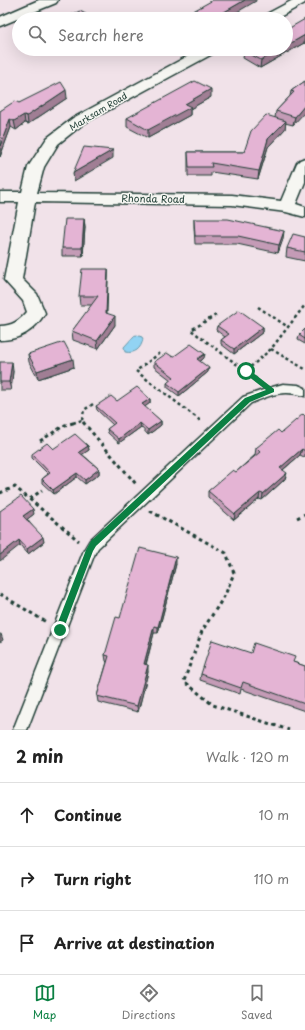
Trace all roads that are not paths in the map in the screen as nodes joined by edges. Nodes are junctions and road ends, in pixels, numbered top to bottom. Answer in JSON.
{"nodes":[{"id":1,"x":51,"y":0,"type":"edge"},
{"id":2,"x":302,"y":0,"type":"edge"},
{"id":3,"x":23,"y":12,"type":"edge"},
{"id":4,"x":280,"y":12,"type":"edge"},
{"id":5,"x":12,"y":17,"type":"edge"},
{"id":6,"x":0,"y":22,"type":"edge"},
{"id":7,"x":198,"y":56,"type":"edge"},
{"id":8,"x":305,"y":163,"type":"edge"},
{"id":9,"x":0,"y":197,"type":"edge"},
{"id":10,"x":28,"y":198,"type":"junction"},
{"id":11,"x":287,"y":207,"type":"junction"},
{"id":12,"x":305,"y":212,"type":"edge"},
{"id":13,"x":7,"y":283,"type":"edge"},
{"id":14,"x":0,"y":333,"type":"edge"},
{"id":15,"x":305,"y":392,"type":"edge"},
{"id":16,"x":20,"y":730,"type":"edge"}],
"edges":[{"from":1,"to":3,"type":"main road"},
{"from":2,"to":4,"type":"street"},
{"from":5,"to":6,"type":"main road"},
{"from":7,"to":10,"type":"street","name":"Marksam Road"},
{"from":8,"to":11,"type":"street"},
{"from":9,"to":10,"type":"street","name":"Rhonda Road"},
{"from":10,"to":11,"type":"street","name":"Rhonda Road"},
{"from":10,"to":13,"type":"street","name":"Marksam Road"},
{"from":11,"to":12,"type":"street","name":"Rhonda Road"},
{"from":13,"to":14,"type":"street","name":"Marksam Road"},
{"from":15,"to":16,"type":"lane"}]}
